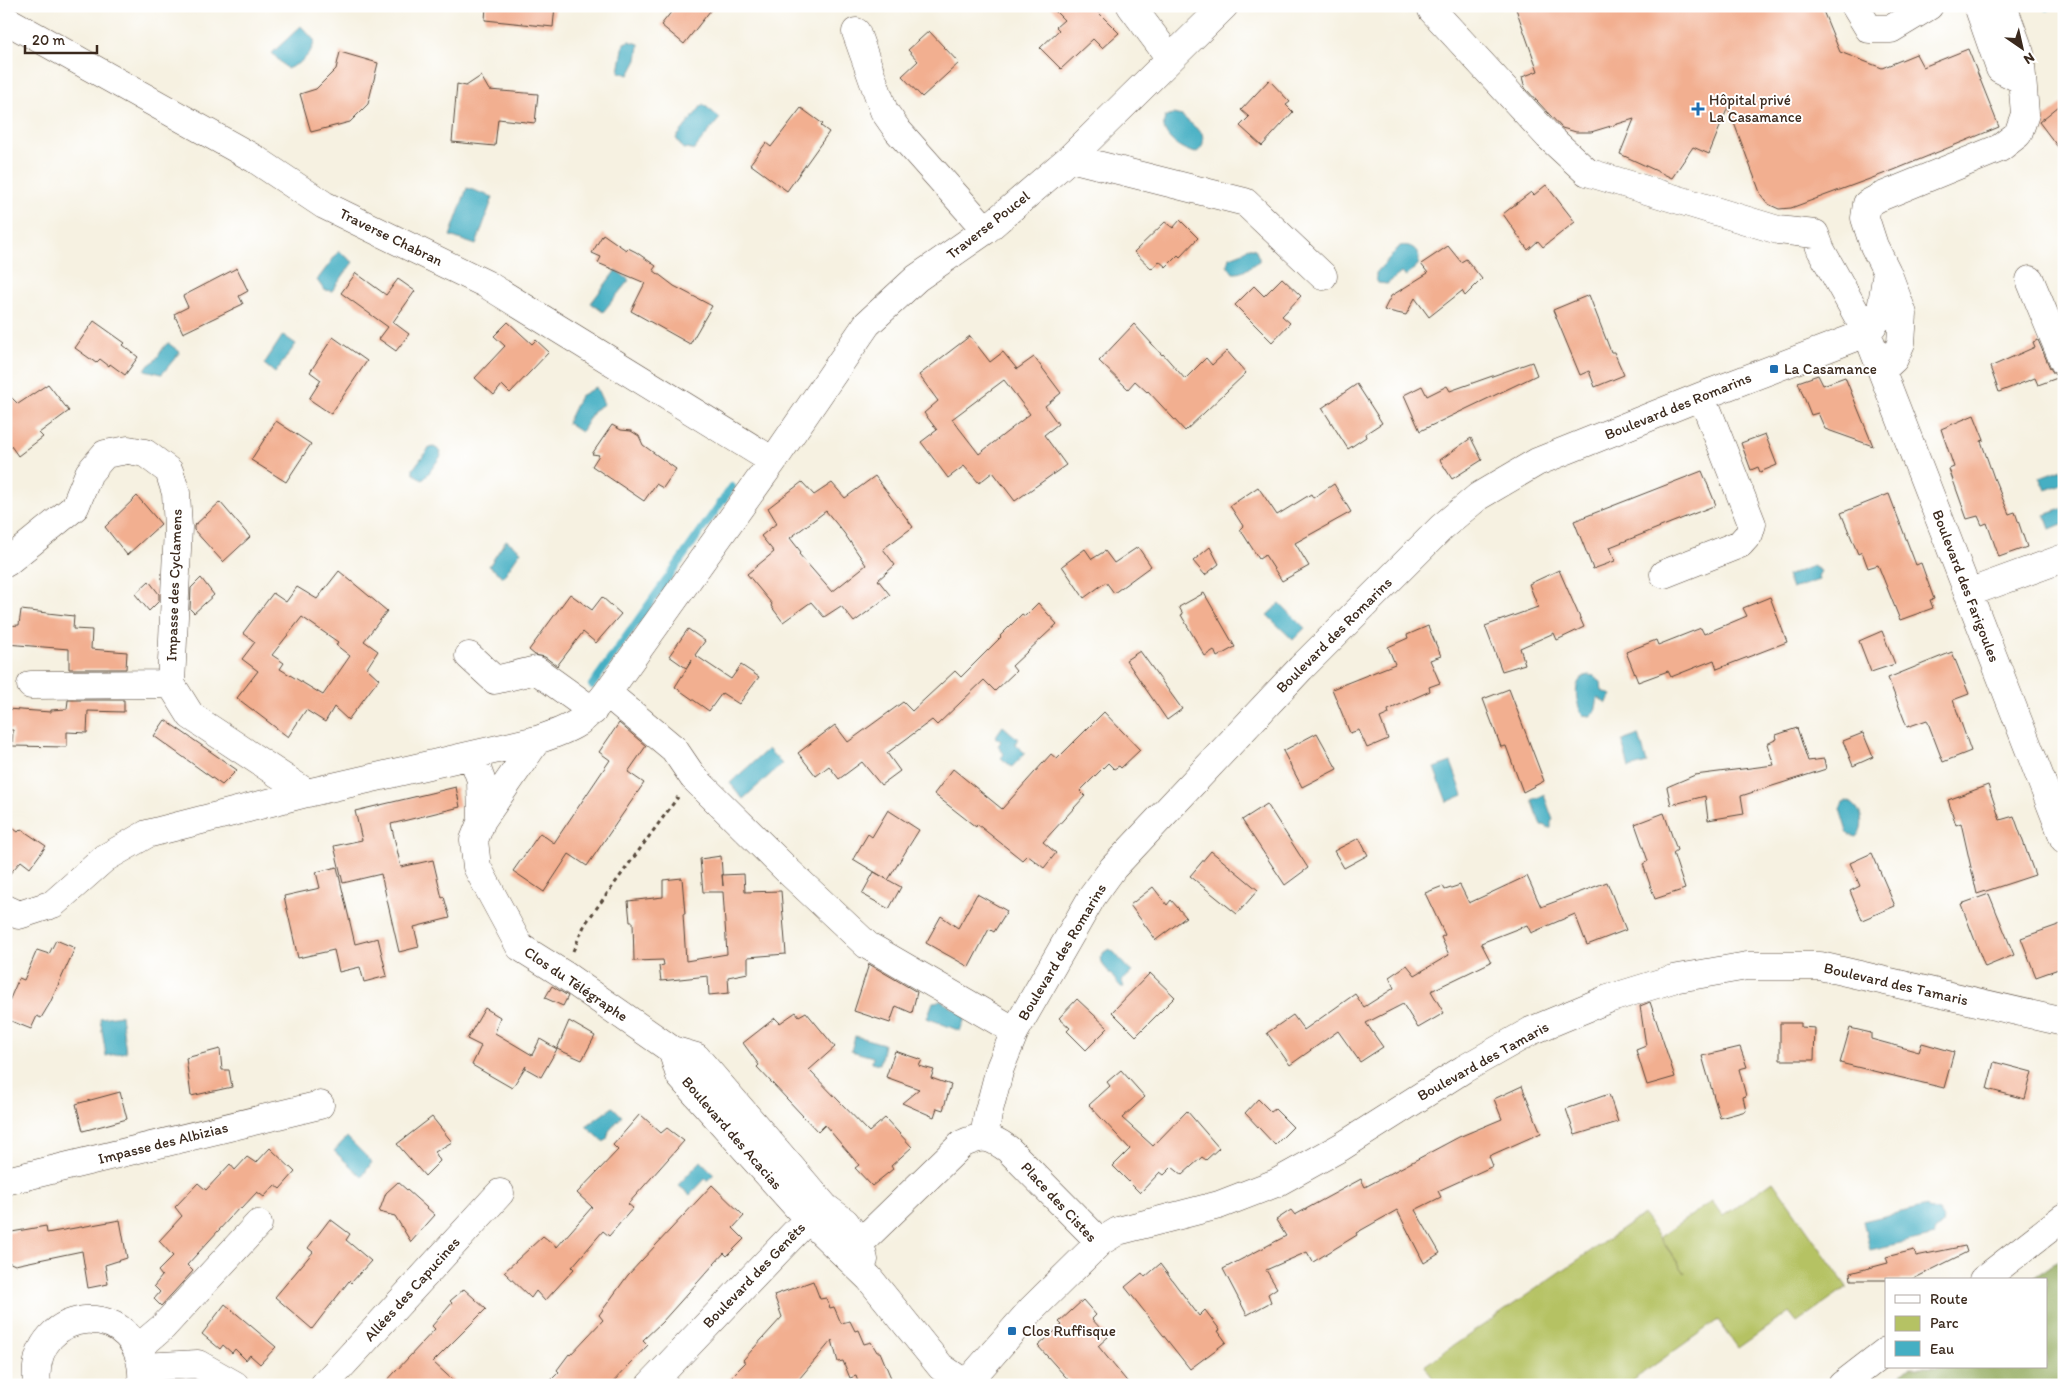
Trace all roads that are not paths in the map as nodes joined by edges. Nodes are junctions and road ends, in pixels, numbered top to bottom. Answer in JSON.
{"nodes":[{"id":1,"x":1131,"y":6,"type":"edge"},
{"id":2,"x":1224,"y":6,"type":"edge"},
{"id":3,"x":1855,"y":6,"type":"edge"},
{"id":4,"x":1930,"y":6,"type":"edge"},
{"id":5,"x":1978,"y":6,"type":"edge"},
{"id":6,"x":2003,"y":6,"type":"edge"},
{"id":7,"x":1432,"y":8,"type":"edge"},
{"id":8,"x":6,"y":20,"type":"edge"},
{"id":9,"x":856,"y":32,"type":"dead end"},
{"id":10,"x":1170,"y":58,"type":"junction"},
{"id":11,"x":2022,"y":80,"type":"junction"},
{"id":12,"x":1070,"y":158,"type":"junction"},
{"id":13,"x":986,"y":230,"type":"junction"},
{"id":14,"x":1887,"y":272,"type":"junction"},
{"id":15,"x":1323,"y":276,"type":"dead end"},
{"id":16,"x":2030,"y":280,"type":"dead end"},
{"id":17,"x":1867,"y":333,"type":"junction"},
{"id":18,"x":2064,"y":362,"type":"edge"},
{"id":19,"x":1882,"y":370,"type":"junction"},
{"id":20,"x":1702,"y":396,"type":"junction"},
{"id":21,"x":773,"y":461,"type":"junction"},
{"id":22,"x":2064,"y":558,"type":"edge"},
{"id":23,"x":6,"y":564,"type":"edge"},
{"id":24,"x":1664,"y":574,"type":"dead end"},
{"id":25,"x":1968,"y":593,"type":"junction"},
{"id":26,"x":469,"y":656,"type":"dead end"},
{"id":27,"x":171,"y":684,"type":"junction"},
{"id":28,"x":32,"y":685,"type":"dead end"},
{"id":29,"x":600,"y":702,"type":"junction"},
{"id":30,"x":537,"y":740,"type":"junction"},
{"id":31,"x":472,"y":755,"type":"junction"},
{"id":32,"x":307,"y":793,"type":"junction"},
{"id":33,"x":482,"y":820,"type":"junction"},
{"id":34,"x":2064,"y":839,"type":"edge"},
{"id":35,"x":6,"y":909,"type":"edge"},
{"id":36,"x":2064,"y":1022,"type":"edge"},
{"id":37,"x":1015,"y":1031,"type":"junction"},
{"id":38,"x":672,"y":1050,"type":"joint"},
{"id":39,"x":320,"y":1105,"type":"dead end"},
{"id":40,"x":984,"y":1137,"type":"junction"},
{"id":41,"x":6,"y":1181,"type":"edge"},
{"id":42,"x":500,"y":1192,"type":"dead end"},
{"id":43,"x":817,"y":1213,"type":"junction"},
{"id":44,"x":2064,"y":1217,"type":"edge"},
{"id":45,"x":258,"y":1224,"type":"dead end"},
{"id":46,"x":1100,"y":1242,"type":"junction"},
{"id":47,"x":860,"y":1243,"type":"junction"},
{"id":48,"x":869,"y":1278,"type":"junction"},
{"id":49,"x":1987,"y":1278,"type":"edge"},
{"id":50,"x":1885,"y":1352,"type":"edge"},
{"id":51,"x":141,"y":1367,"type":"edge"},
{"id":52,"x":966,"y":1384,"type":"edge"},
{"id":53,"x":37,"y":1385,"type":"edge"},
{"id":54,"x":235,"y":1385,"type":"edge"},
{"id":55,"x":324,"y":1385,"type":"edge"},
{"id":56,"x":650,"y":1385,"type":"edge"},
{"id":57,"x":1842,"y":1385,"type":"edge"}],
"edges":[{"from":1,"to":10,"type":"street"},
{"from":2,"to":10,"type":"street","name":"Traverse Poucel"},
{"from":3,"to":4,"type":"street"},
{"from":5,"to":11,"type":"street"},
{"from":6,"to":11,"type":"street"},
{"from":7,"to":17,"type":"street","name":"Boulevard des Farigoules"},
{"from":8,"to":21,"type":"street","name":"Traverse Chabran"},
{"from":9,"to":13,"type":"street"},
{"from":10,"to":12,"type":"street","name":"Traverse Poucel"},
{"from":11,"to":14,"type":"street"},
{"from":12,"to":13,"type":"street","name":"Traverse Poucel"},
{"from":12,"to":15,"type":"street"},
{"from":13,"to":21,"type":"street","name":"Traverse Poucel"},
{"from":14,"to":17,"type":"street"},
{"from":14,"to":19,"type":"street"},
{"from":16,"to":18,"type":"street"},
{"from":17,"to":19,"type":"street","name":"Boulevard des Farigoules"},
{"from":17,"to":20,"type":"street","name":"Boulevard des Romarins"},
{"from":19,"to":25,"type":"street","name":"Boulevard des Farigoules"},
{"from":20,"to":24,"type":"street"},
{"from":20,"to":37,"type":"street","name":"Boulevard des Romarins"},
{"from":21,"to":29,"type":"street","name":"Traverse Poucel"},
{"from":22,"to":25,"type":"street"},
{"from":23,"to":27,"type":"street","name":"Impasse des Cyclamens"},
{"from":25,"to":34,"type":"street","name":"Boulevard des Farigoules"},
{"from":26,"to":29,"type":"street"},
{"from":27,"to":28,"type":"street"},
{"from":27,"to":32,"type":"street"},
{"from":29,"to":30,"type":"street","name":"Traverse Poucel"},
{"from":29,"to":37,"type":"street"},
{"from":30,"to":31,"type":"street","name":"Traverse Poucel"},
{"from":30,"to":33,"type":"street","name":"Clos du Télégraphe"},
{"from":31,"to":32,"type":"street","name":"Traverse Poucel"},
{"from":31,"to":33,"type":"street","name":"Clos du Télégraphe"},
{"from":32,"to":35,"type":"street","name":"Traverse Poucel"},
{"from":33,"to":38,"type":"street","name":"Clos du Télégraphe"},
{"from":36,"to":46,"type":"street","name":"Boulevard des Tamaris"},
{"from":37,"to":40,"type":"street","name":"Boulevard des Romarins"},
{"from":38,"to":43,"type":"street","name":"Boulevard des Acacias"},
{"from":39,"to":41,"type":"street","name":"Impasse des Albizias"},
{"from":40,"to":46,"type":"street","name":"Place des Cistes"},
{"from":40,"to":47,"type":"street"},
{"from":42,"to":55,"type":"street","name":"Allées des Capucines"},
{"from":43,"to":47,"type":"street","name":"Boulevard des Acacias"},
{"from":43,"to":48,"type":"street","name":"Boulevard des Acacias"},
{"from":43,"to":56,"type":"street","name":"Boulevard des Genêts"},
{"from":44,"to":49,"type":"street"},
{"from":45,"to":51,"type":"street"},
{"from":46,"to":52,"type":"street","name":"Place des Cistes"},
{"from":47,"to":48,"type":"street","name":"Boulevard des Acacias"},
{"from":48,"to":52,"type":"street","name":"Boulevard des Acacias"},
{"from":50,"to":57,"type":"street"},
{"from":51,"to":53,"type":"street"},
{"from":51,"to":54,"type":"street"}]}
